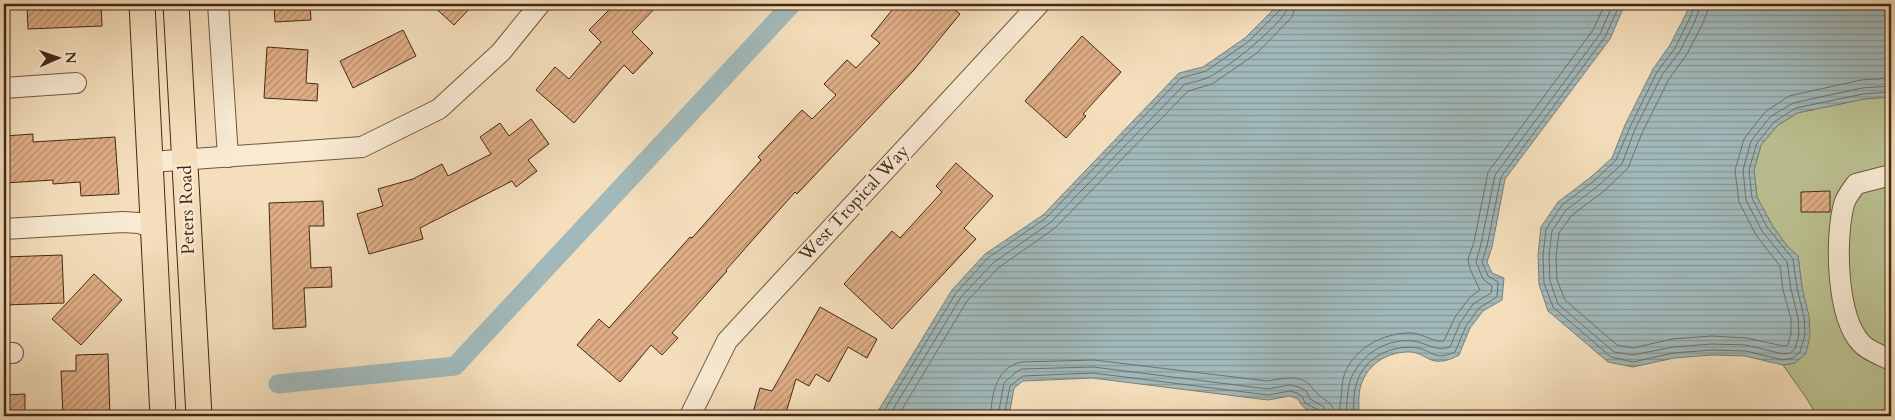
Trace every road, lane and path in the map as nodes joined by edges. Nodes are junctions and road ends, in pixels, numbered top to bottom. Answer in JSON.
{"nodes":[{"id":1,"x":142,"y":4,"type":"edge"},
{"id":2,"x":176,"y":4,"type":"edge"},
{"id":3,"x":218,"y":4,"type":"edge"},
{"id":4,"x":540,"y":4,"type":"edge"},
{"id":5,"x":1038,"y":4,"type":"edge"},
{"id":6,"x":76,"y":83,"type":"dead end"},
{"id":7,"x":4,"y":88,"type":"edge"},
{"id":8,"x":228,"y":157,"type":"junction"},
{"id":9,"x":185,"y":160,"type":"junction"},
{"id":10,"x":151,"y":162,"type":"junction"},
{"id":11,"x":1891,"y":175,"type":"edge"},
{"id":12,"x":154,"y":228,"type":"junction"},
{"id":13,"x":4,"y":229,"type":"edge"},
{"id":14,"x":1891,"y":360,"type":"edge"},
{"id":15,"x":163,"y":416,"type":"edge"},
{"id":16,"x":199,"y":416,"type":"edge"},
{"id":17,"x":690,"y":416,"type":"edge"}],
"edges":[{"from":1,"to":10,"type":"main road","name":"Peters Road"},
{"from":2,"to":9,"type":"main road","name":"Peters Road"},
{"from":3,"to":8,"type":"street"},
{"from":4,"to":8,"type":"street"},
{"from":5,"to":17,"type":"street","name":"West Tropical Way"},
{"from":6,"to":7,"type":"street"},
{"from":8,"to":9,"type":"street"},
{"from":9,"to":10,"type":"street"},
{"from":9,"to":16,"type":"main road","name":"Peters Road"},
{"from":10,"to":12,"type":"main road","name":"Peters Road"},
{"from":11,"to":14,"type":"street"},
{"from":12,"to":13,"type":"street"},
{"from":12,"to":15,"type":"main road","name":"Peters Road"}]}
